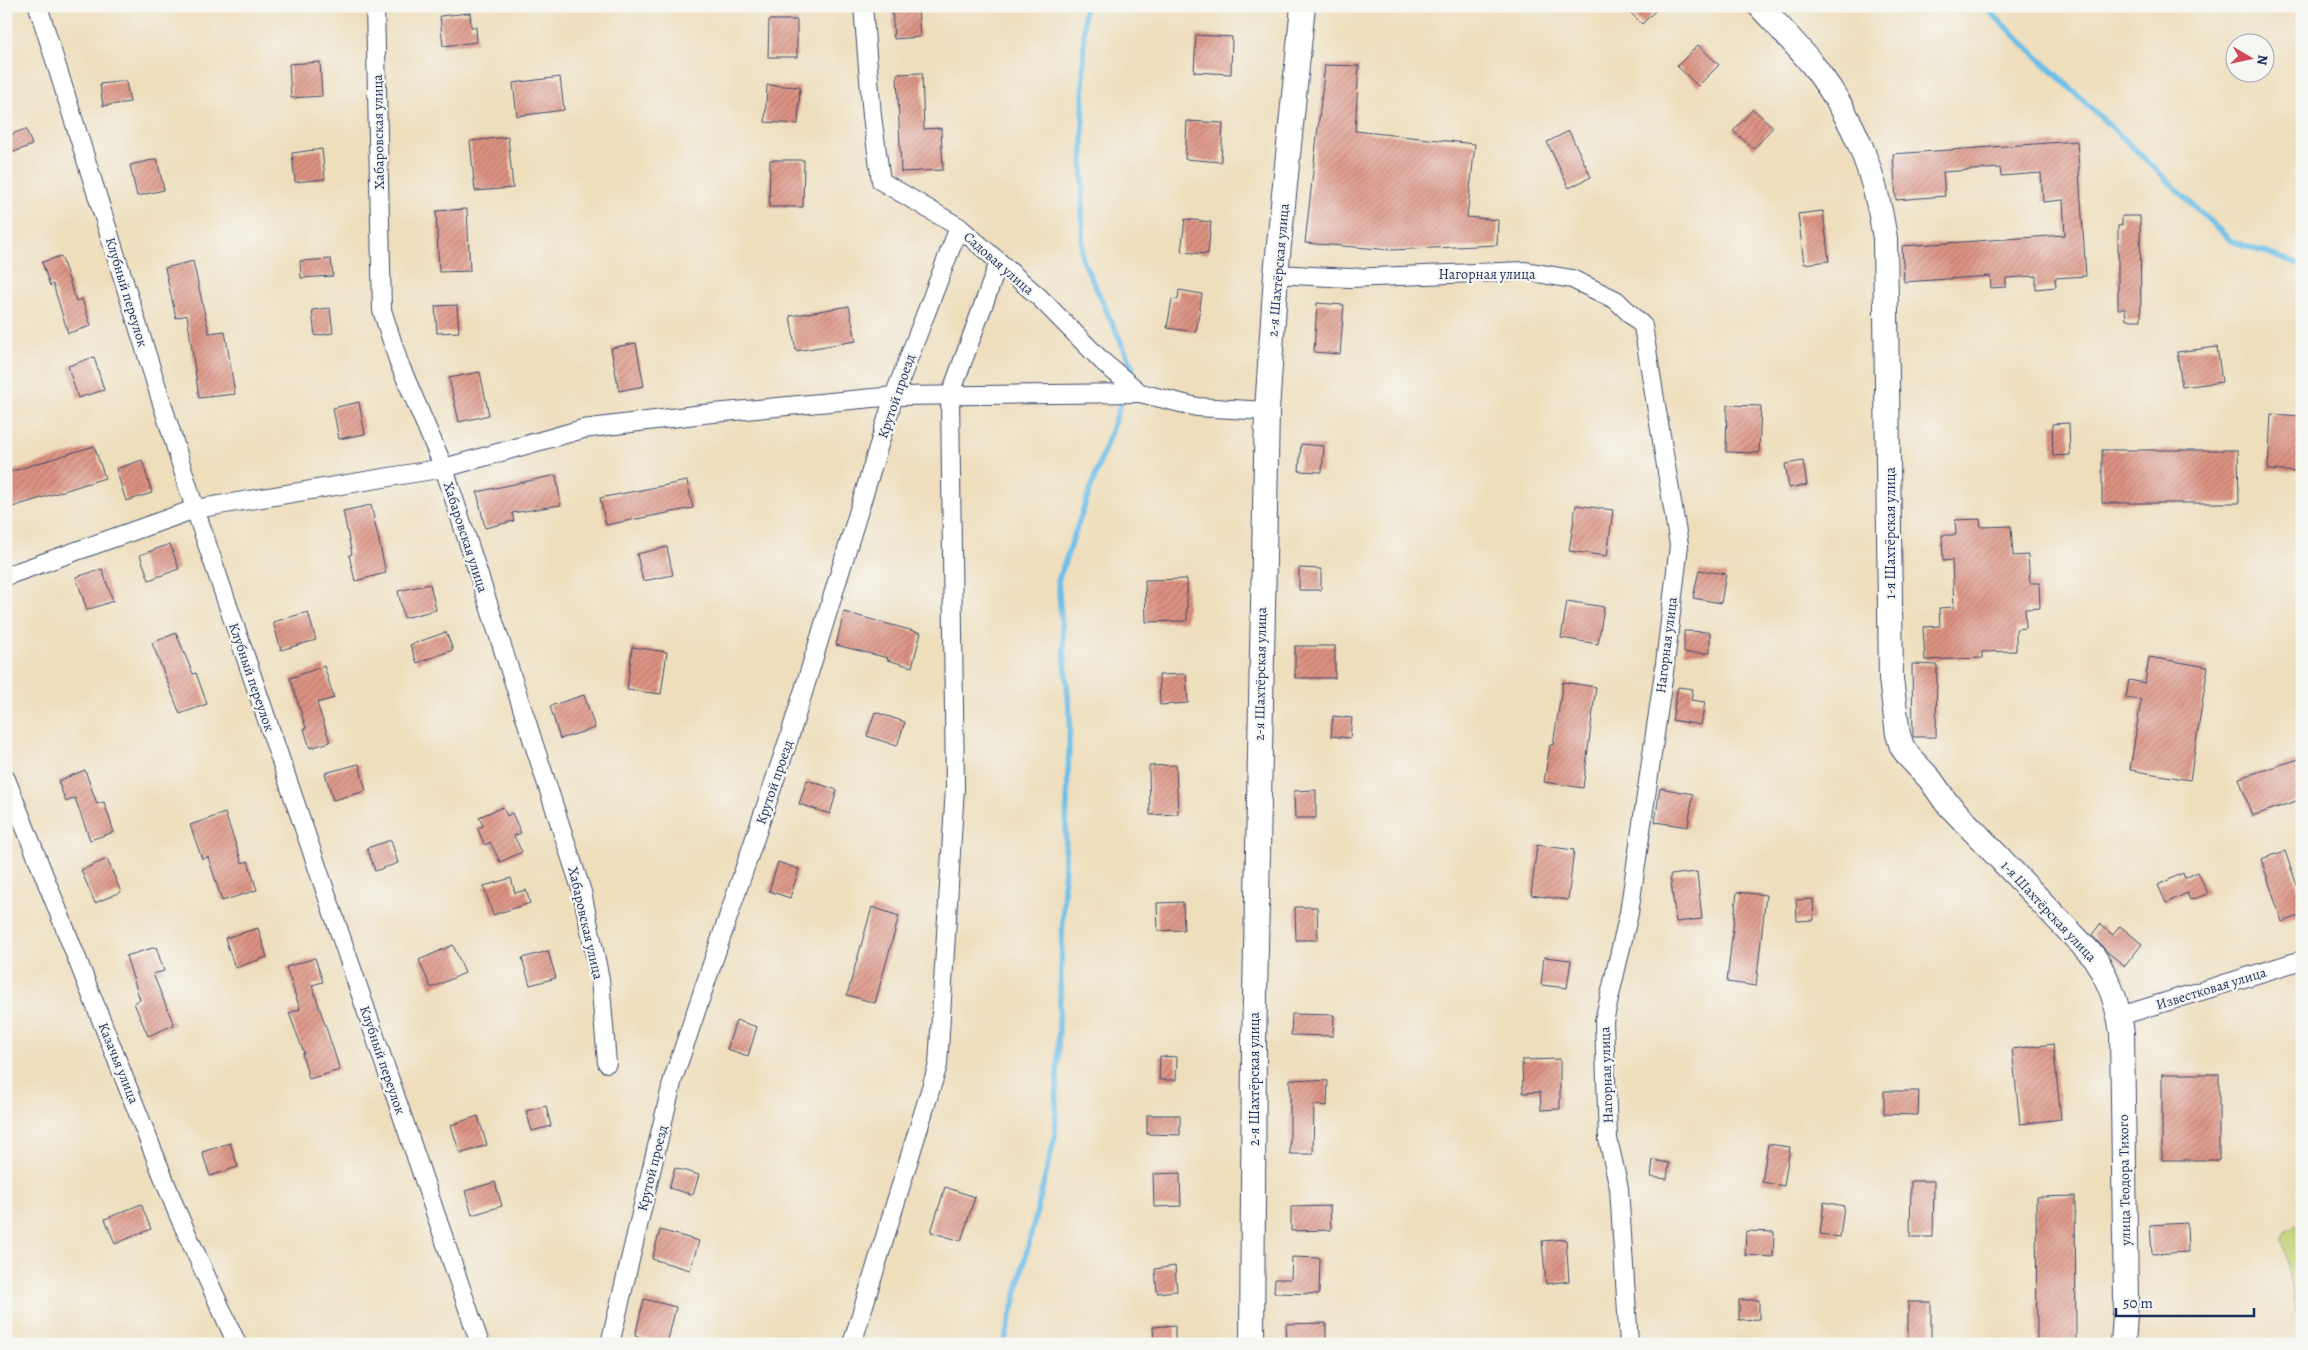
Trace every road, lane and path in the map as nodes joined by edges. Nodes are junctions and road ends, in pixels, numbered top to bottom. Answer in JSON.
{"nodes":[{"id":1,"x":38,"y":6,"type":"edge"},
{"id":2,"x":375,"y":6,"type":"edge"},
{"id":3,"x":863,"y":6,"type":"edge"},
{"id":4,"x":1303,"y":6,"type":"edge"},
{"id":5,"x":1760,"y":6,"type":"edge"},
{"id":6,"x":958,"y":228,"type":"junction"},
{"id":7,"x":999,"y":262,"type":"junction"},
{"id":8,"x":1276,"y":274,"type":"junction"},
{"id":9,"x":1140,"y":393,"type":"junction"},
{"id":10,"x":894,"y":396,"type":"junction"},
{"id":11,"x":950,"y":396,"type":"junction"},
{"id":12,"x":1267,"y":411,"type":"junction"},
{"id":13,"x":444,"y":468,"type":"junction"},
{"id":14,"x":195,"y":509,"type":"junction"},
{"id":15,"x":6,"y":576,"type":"edge"},
{"id":16,"x":6,"y":779,"type":"edge"},
{"id":17,"x":2302,"y":960,"type":"edge"},
{"id":18,"x":2120,"y":1016,"type":"junction"},
{"id":19,"x":607,"y":1062,"type":"dead end"},
{"id":20,"x":237,"y":1344,"type":"edge"},
{"id":21,"x":480,"y":1344,"type":"edge"},
{"id":22,"x":610,"y":1344,"type":"edge"},
{"id":23,"x":852,"y":1344,"type":"edge"},
{"id":24,"x":1252,"y":1344,"type":"edge"},
{"id":25,"x":1629,"y":1344,"type":"edge"},
{"id":26,"x":2123,"y":1344,"type":"edge"}],
"edges":[{"from":1,"to":14,"type":"street","name":"Клубный переулок"},
{"from":2,"to":13,"type":"street","name":"Хабаровская улица"},
{"from":3,"to":6,"type":"street","name":"Садовая улица"},
{"from":4,"to":8,"type":"street","name":"2-я Шахтёрская улица"},
{"from":5,"to":18,"type":"street","name":"1-я Шахтёрская улица"},
{"from":6,"to":7,"type":"street","name":"Садовая улица"},
{"from":6,"to":10,"type":"street","name":"Крутой проезд"},
{"from":7,"to":9,"type":"street","name":"Садовая улица"},
{"from":7,"to":11,"type":"street"},
{"from":8,"to":12,"type":"street","name":"2-я Шахтёрская улица"},
{"from":8,"to":25,"type":"street","name":"Нагорная улица"},
{"from":9,"to":11,"type":"street"},
{"from":9,"to":12,"type":"street","name":"Садовая улица"},
{"from":10,"to":11,"type":"street"},
{"from":10,"to":13,"type":"street"},
{"from":10,"to":22,"type":"street","name":"Крутой проезд"},
{"from":11,"to":23,"type":"street"},
{"from":12,"to":24,"type":"street","name":"2-я Шахтёрская улица"},
{"from":13,"to":14,"type":"street"},
{"from":13,"to":19,"type":"street","name":"Хабаровская улица"},
{"from":14,"to":15,"type":"street"},
{"from":14,"to":21,"type":"street","name":"Клубный переулок"},
{"from":16,"to":20,"type":"street","name":"Казачья улица"},
{"from":17,"to":18,"type":"street","name":"Известковая улица"},
{"from":18,"to":26,"type":"street","name":"улица Теодора Тихого"}]}
